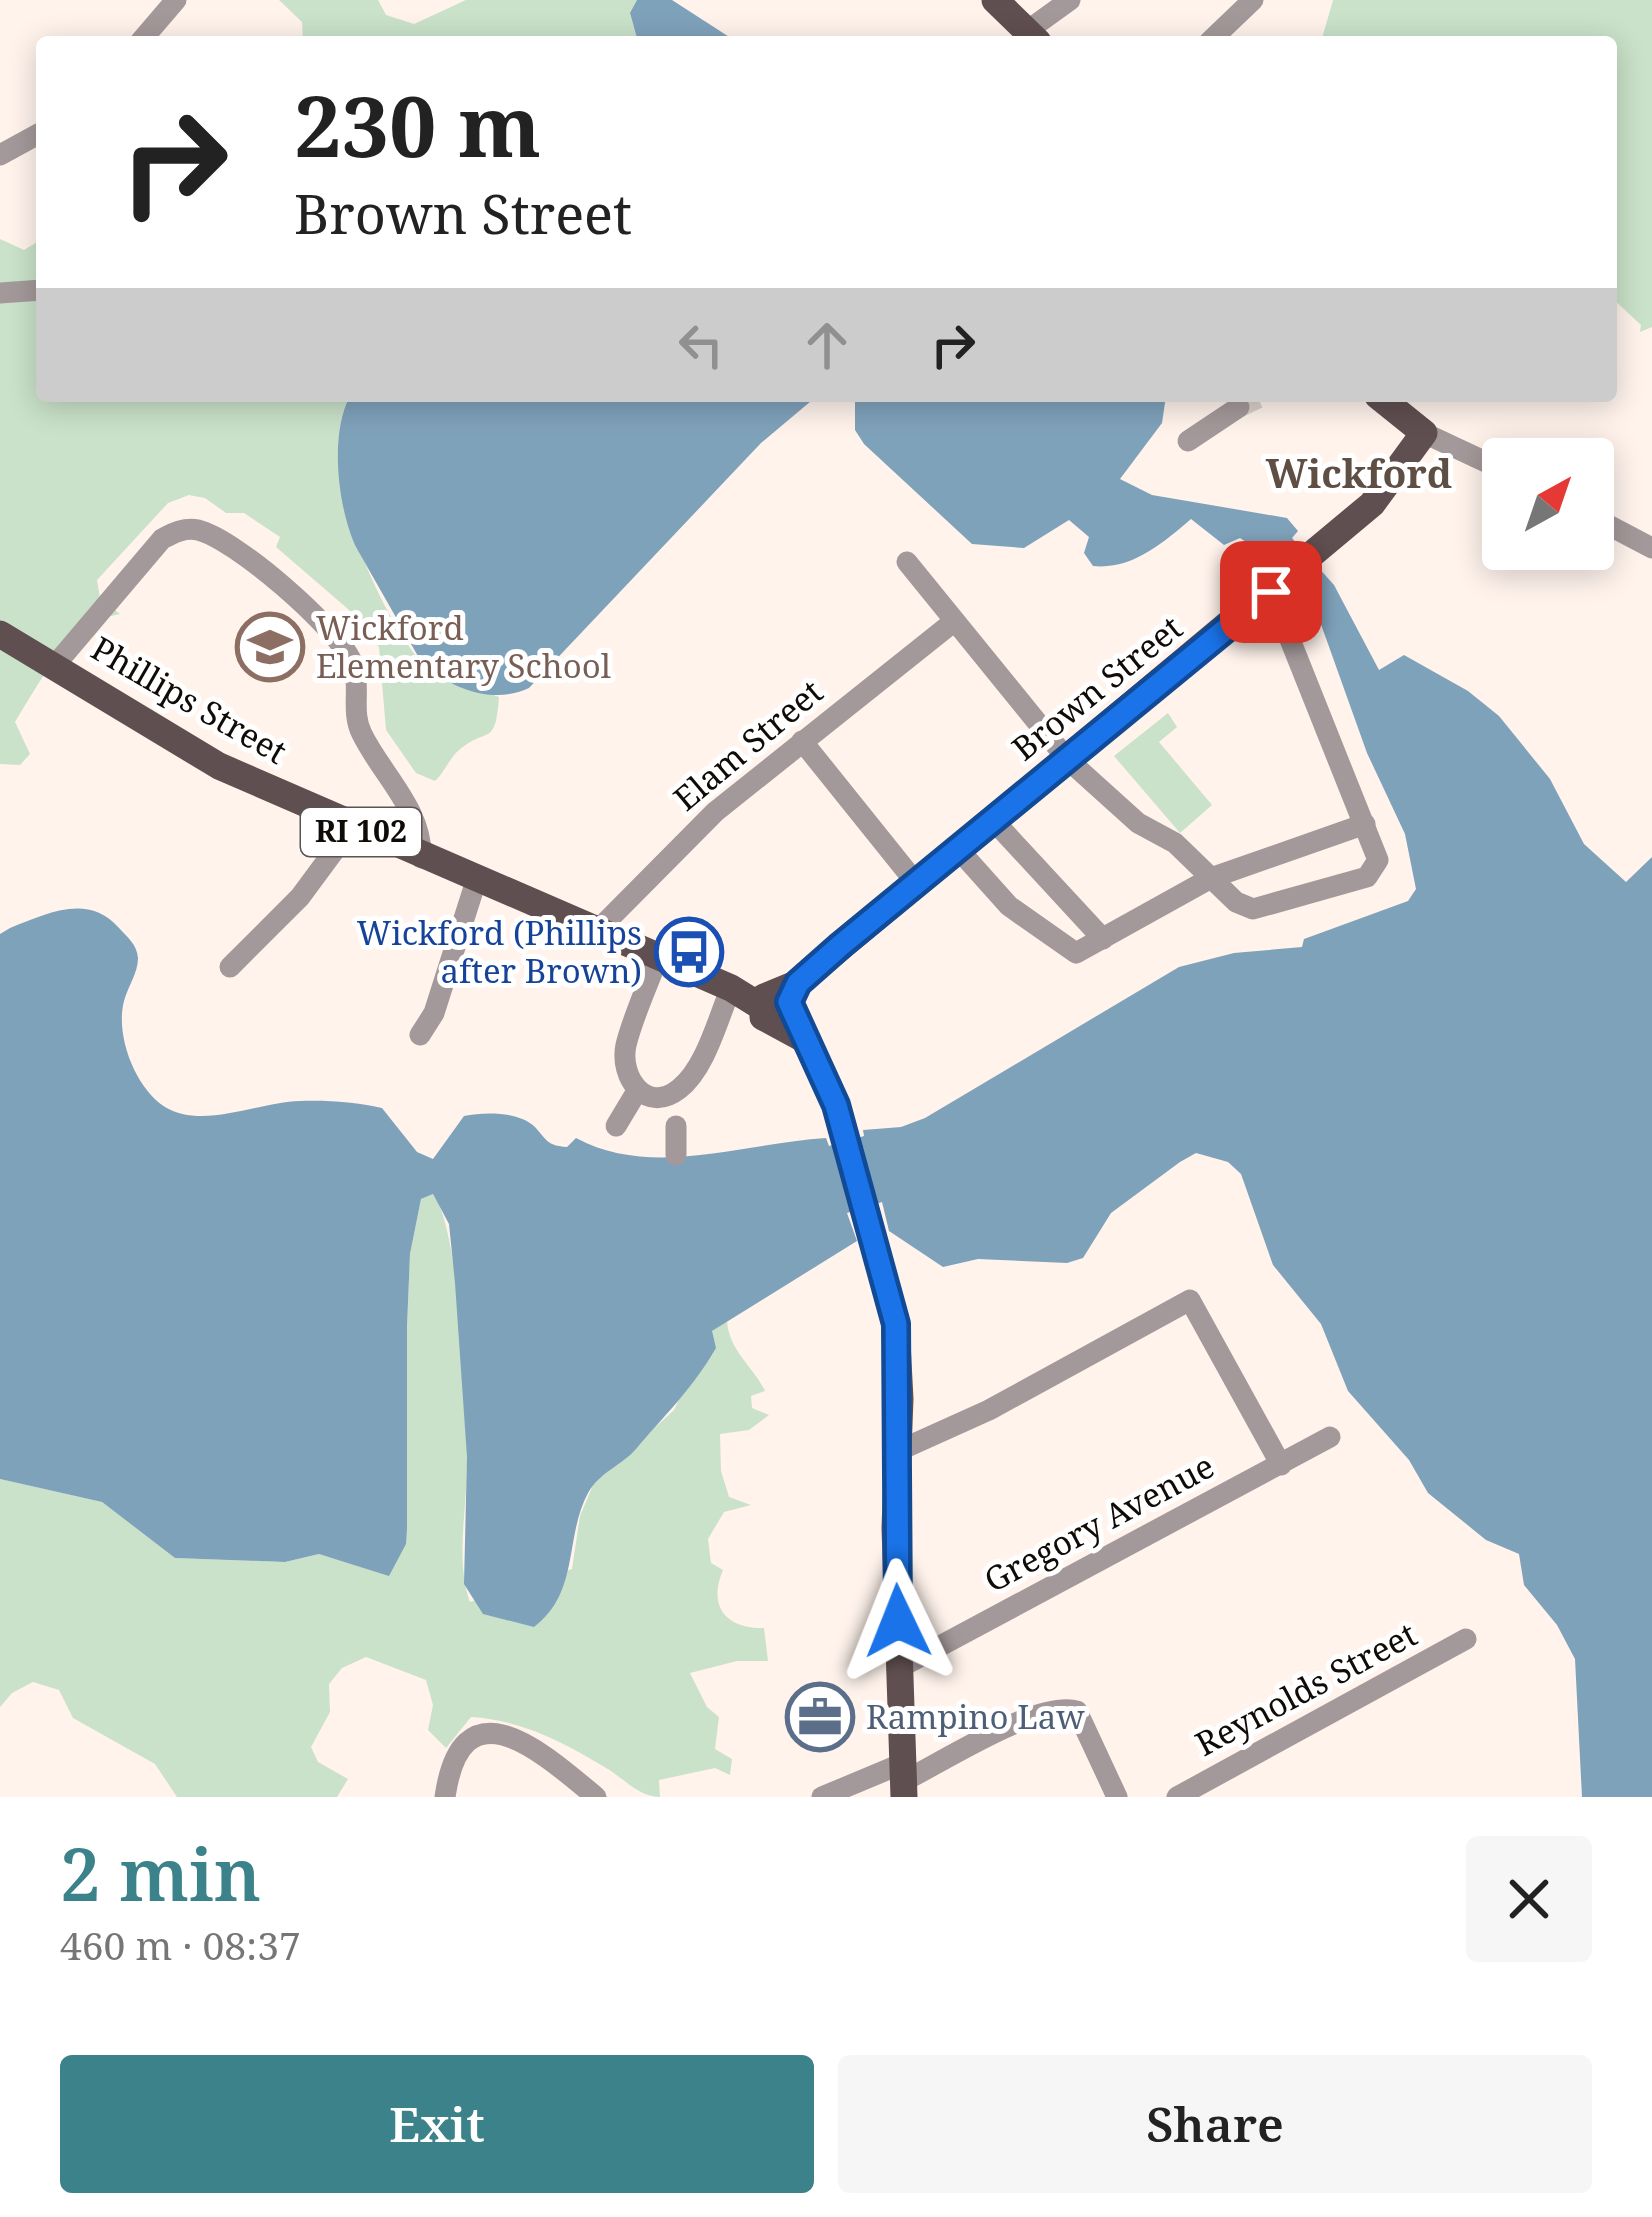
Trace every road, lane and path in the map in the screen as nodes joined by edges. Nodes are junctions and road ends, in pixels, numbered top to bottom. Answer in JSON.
{"nodes":[{"id":1,"x":176,"y":0,"type":"edge"},
{"id":2,"x":995,"y":0,"type":"edge"},
{"id":3,"x":1070,"y":0,"type":"edge"},
{"id":4,"x":1253,"y":0,"type":"edge"},
{"id":5,"x":145,"y":36,"type":"edge"},
{"id":6,"x":1032,"y":36,"type":"edge"},
{"id":7,"x":1215,"y":36,"type":"edge"},
{"id":8,"x":36,"y":135,"type":"edge"},
{"id":9,"x":0,"y":155,"type":"edge"},
{"id":10,"x":36,"y":290,"type":"edge"},
{"id":11,"x":0,"y":293,"type":"edge"},
{"id":12,"x":1385,"y":402,"type":"edge"},
{"id":13,"x":1239,"y":407,"type":"dead end"},
{"id":14,"x":1424,"y":433,"type":"junction"},
{"id":15,"x":1188,"y":441,"type":"dead end"},
{"id":16,"x":1482,"y":460,"type":"edge"},
{"id":17,"x":1614,"y":528,"type":"edge"},
{"id":18,"x":1652,"y":548,"type":"edge"},
{"id":19,"x":907,"y":562,"type":"dead end"},
{"id":20,"x":1271,"y":592,"type":"junction"},
{"id":21,"x":952,"y":623,"type":"junction"},
{"id":22,"x":0,"y":634,"type":"edge"},
{"id":23,"x":56,"y":664,"type":"junction"},
{"id":24,"x":802,"y":742,"type":"junction"},
{"id":25,"x":1067,"y":759,"type":"junction"},
{"id":26,"x":993,"y":820,"type":"junction"},
{"id":27,"x":1365,"y":824,"type":"junction"},
{"id":28,"x":351,"y":828,"type":"junction"},
{"id":29,"x":958,"y":849,"type":"junction"},
{"id":30,"x":421,"y":858,"type":"junction"},
{"id":31,"x":1211,"y":878,"type":"junction"},
{"id":32,"x":476,"y":881,"type":"junction"},
{"id":33,"x":916,"y":883,"type":"junction"},
{"id":34,"x":598,"y":930,"type":"junction"},
{"id":35,"x":1102,"y":939,"type":"junction"},
{"id":36,"x":658,"y":957,"type":"junction"},
{"id":37,"x":230,"y":967,"type":"dead end"},
{"id":38,"x":773,"y":1003,"type":"junction"},
{"id":39,"x":420,"y":1035,"type":"dead end"},
{"id":40,"x":637,"y":1090,"type":"junction"},
{"id":41,"x":616,"y":1126,"type":"dead end"},
{"id":42,"x":676,"y":1126,"type":"dead end"},
{"id":43,"x":676,"y":1155,"type":"dead end"},
{"id":44,"x":1330,"y":1437,"type":"dead end"},
{"id":45,"x":898,"y":1451,"type":"junction"},
{"id":46,"x":1281,"y":1465,"type":"junction"},
{"id":47,"x":1466,"y":1639,"type":"dead end"},
{"id":48,"x":899,"y":1668,"type":"junction"},
{"id":49,"x":902,"y":1781,"type":"edge"},
{"id":50,"x":445,"y":1797,"type":"edge"},
{"id":51,"x":596,"y":1797,"type":"edge"},
{"id":52,"x":821,"y":1797,"type":"edge"},
{"id":53,"x":1117,"y":1797,"type":"edge"},
{"id":54,"x":1177,"y":1797,"type":"edge"}],
"edges":[{"from":1,"to":5,"type":"street"},
{"from":2,"to":6,"type":"main road"},
{"from":3,"to":6,"type":"street"},
{"from":4,"to":7,"type":"street"},
{"from":8,"to":9,"type":"street"},
{"from":10,"to":11,"type":"street"},
{"from":12,"to":14,"type":"main road"},
{"from":13,"to":15,"type":"street"},
{"from":14,"to":16,"type":"street"},
{"from":14,"to":20,"type":"main road","name":"Brown Street"},
{"from":17,"to":18,"type":"street"},
{"from":19,"to":21,"type":"street"},
{"from":20,"to":25,"type":"main road","name":"Brown Street"},
{"from":20,"to":27,"type":"street"},
{"from":21,"to":24,"type":"street","name":"Elam Street"},
{"from":21,"to":25,"type":"street"},
{"from":22,"to":23,"type":"main road","name":"Phillips Street","number":"RI 102"},
{"from":23,"to":28,"type":"main road","name":"Phillips Street","number":"RI 102"},
{"from":23,"to":30,"type":"street"},
{"from":24,"to":33,"type":"street"},
{"from":24,"to":34,"type":"street","name":"Elam Street"},
{"from":25,"to":26,"type":"main road","name":"Brown Street"},
{"from":25,"to":31,"type":"street"},
{"from":26,"to":29,"type":"main road","name":"Brown Street"},
{"from":26,"to":35,"type":"street"},
{"from":27,"to":31,"type":"street"},
{"from":27,"to":31,"type":"street"},
{"from":28,"to":30,"type":"main road","name":"Phillips Street","number":"RI 102"},
{"from":28,"to":37,"type":"street"},
{"from":29,"to":33,"type":"main road","name":"Brown Street"},
{"from":29,"to":35,"type":"street"},
{"from":30,"to":32,"type":"main road","name":"Phillips Street","number":"RI 102"},
{"from":31,"to":35,"type":"street"},
{"from":32,"to":34,"type":"main road","name":"Phillips Street","number":"RI 102"},
{"from":32,"to":39,"type":"street"},
{"from":33,"to":38,"type":"main road","name":"Brown Street"},
{"from":34,"to":36,"type":"main road","name":"Phillips Street","number":"RI 102"},
{"from":36,"to":38,"type":"main road","name":"Phillips Street","number":"RI 102"},
{"from":36,"to":40,"type":"street"},
{"from":38,"to":40,"type":"street"},
{"from":38,"to":45,"type":"main road"},
{"from":40,"to":41,"type":"street"},
{"from":42,"to":43,"type":"street"},
{"from":44,"to":46,"type":"street","name":"Gregory Avenue"},
{"from":45,"to":46,"type":"street"},
{"from":45,"to":48,"type":"main road"},
{"from":46,"to":48,"type":"street","name":"Gregory Avenue"},
{"from":47,"to":54,"type":"street","name":"Reynolds Street"},
{"from":48,"to":49,"type":"main road"},
{"from":49,"to":52,"type":"street"},
{"from":49,"to":53,"type":"street"},
{"from":50,"to":51,"type":"street"}]}
